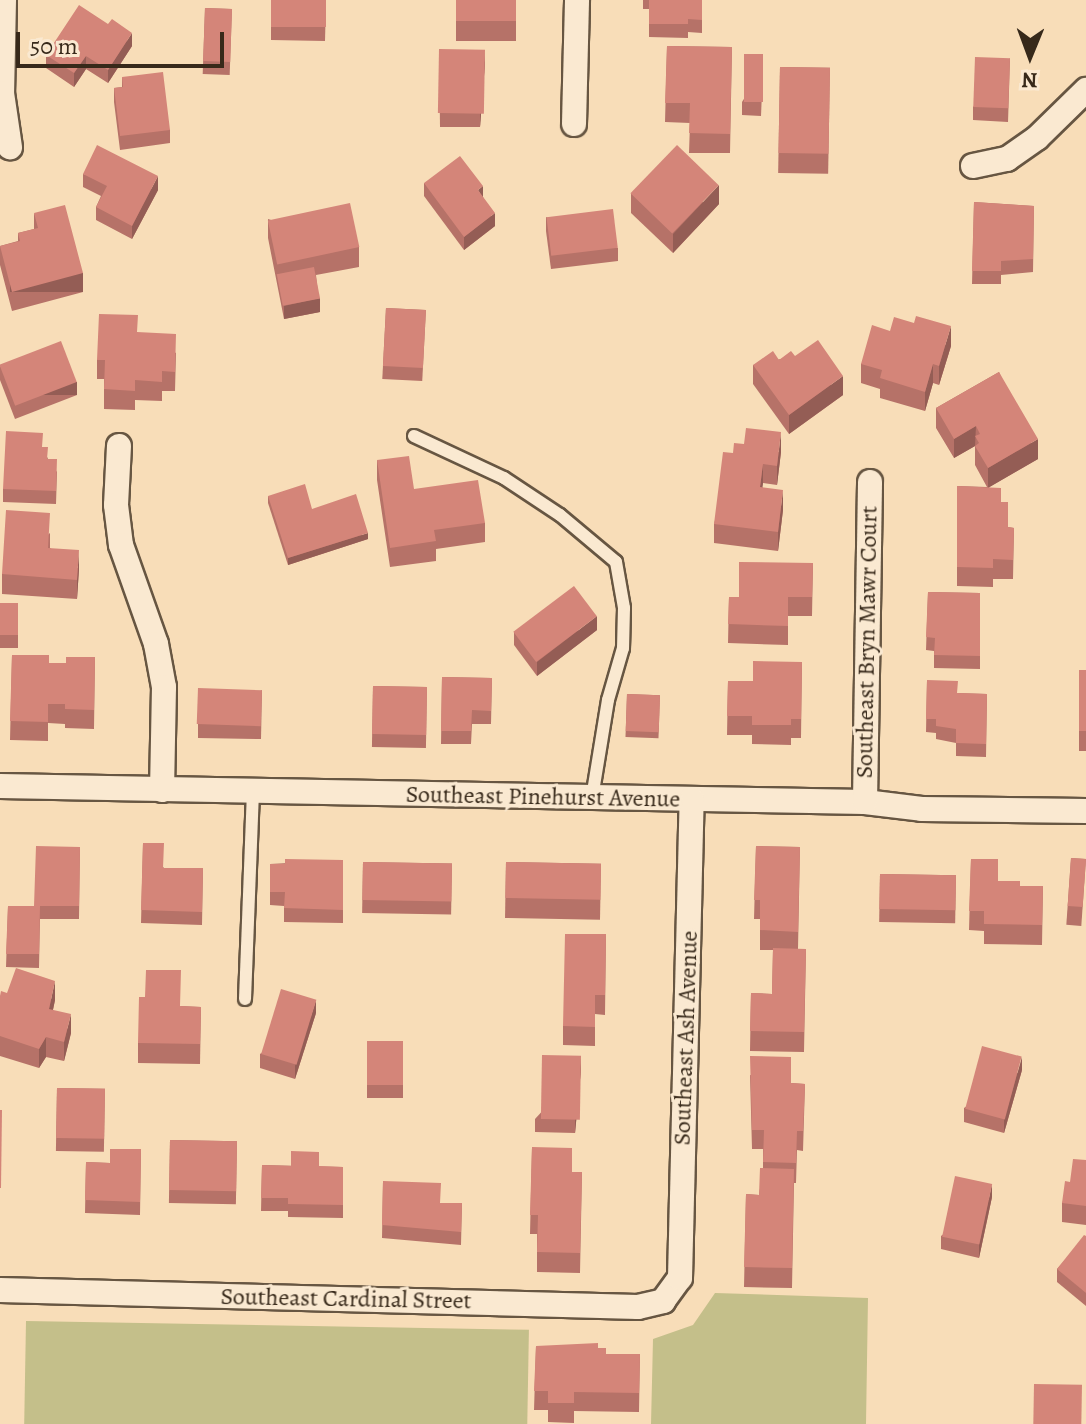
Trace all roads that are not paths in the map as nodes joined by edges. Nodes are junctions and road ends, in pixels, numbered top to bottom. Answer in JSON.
{"nodes":[{"id":1,"x":4,"y":0,"type":"edge"},
{"id":2,"x":577,"y":0,"type":"edge"},
{"id":3,"x":1086,"y":90,"type":"edge"},
{"id":4,"x":574,"y":124,"type":"dead end"},
{"id":5,"x":5,"y":149,"type":"edge"},
{"id":6,"x":973,"y":166,"type":"dead end"},
{"id":7,"x":414,"y":436,"type":"dead end"},
{"id":8,"x":119,"y":446,"type":"dead end"},
{"id":9,"x":870,"y":482,"type":"dead end"},
{"id":10,"x":0,"y":786,"type":"edge"},
{"id":11,"x":162,"y":790,"type":"junction"},
{"id":12,"x":253,"y":793,"type":"junction"},
{"id":13,"x":592,"y":798,"type":"junction"},
{"id":14,"x":692,"y":799,"type":"junction"},
{"id":15,"x":865,"y":802,"type":"junction"},
{"id":16,"x":1086,"y":811,"type":"edge"},
{"id":17,"x":245,"y":999,"type":"dead end"},
{"id":18,"x":680,"y":1278,"type":"joint"},
{"id":19,"x":0,"y":1290,"type":"edge"}],
"edges":[{"from":1,"to":5,"type":"street"},
{"from":2,"to":4,"type":"street"},
{"from":3,"to":6,"type":"street"},
{"from":7,"to":13,"type":"lane"},
{"from":8,"to":11,"type":"street"},
{"from":9,"to":15,"type":"street","name":"Southeast Bryn Mawr Court"},
{"from":10,"to":11,"type":"street","name":"Southeast Pinehurst Avenue"},
{"from":11,"to":12,"type":"street","name":"Southeast Pinehurst Avenue"},
{"from":12,"to":13,"type":"street","name":"Southeast Pinehurst Avenue"},
{"from":12,"to":17,"type":"lane"},
{"from":13,"to":14,"type":"street","name":"Southeast Pinehurst Avenue"},
{"from":14,"to":15,"type":"street","name":"Southeast Pinehurst Avenue"},
{"from":14,"to":18,"type":"street","name":"Southeast Ash Avenue"},
{"from":15,"to":16,"type":"street","name":"Southeast Pinehurst Avenue"},
{"from":18,"to":19,"type":"street","name":"Southeast Cardinal Street"}]}
